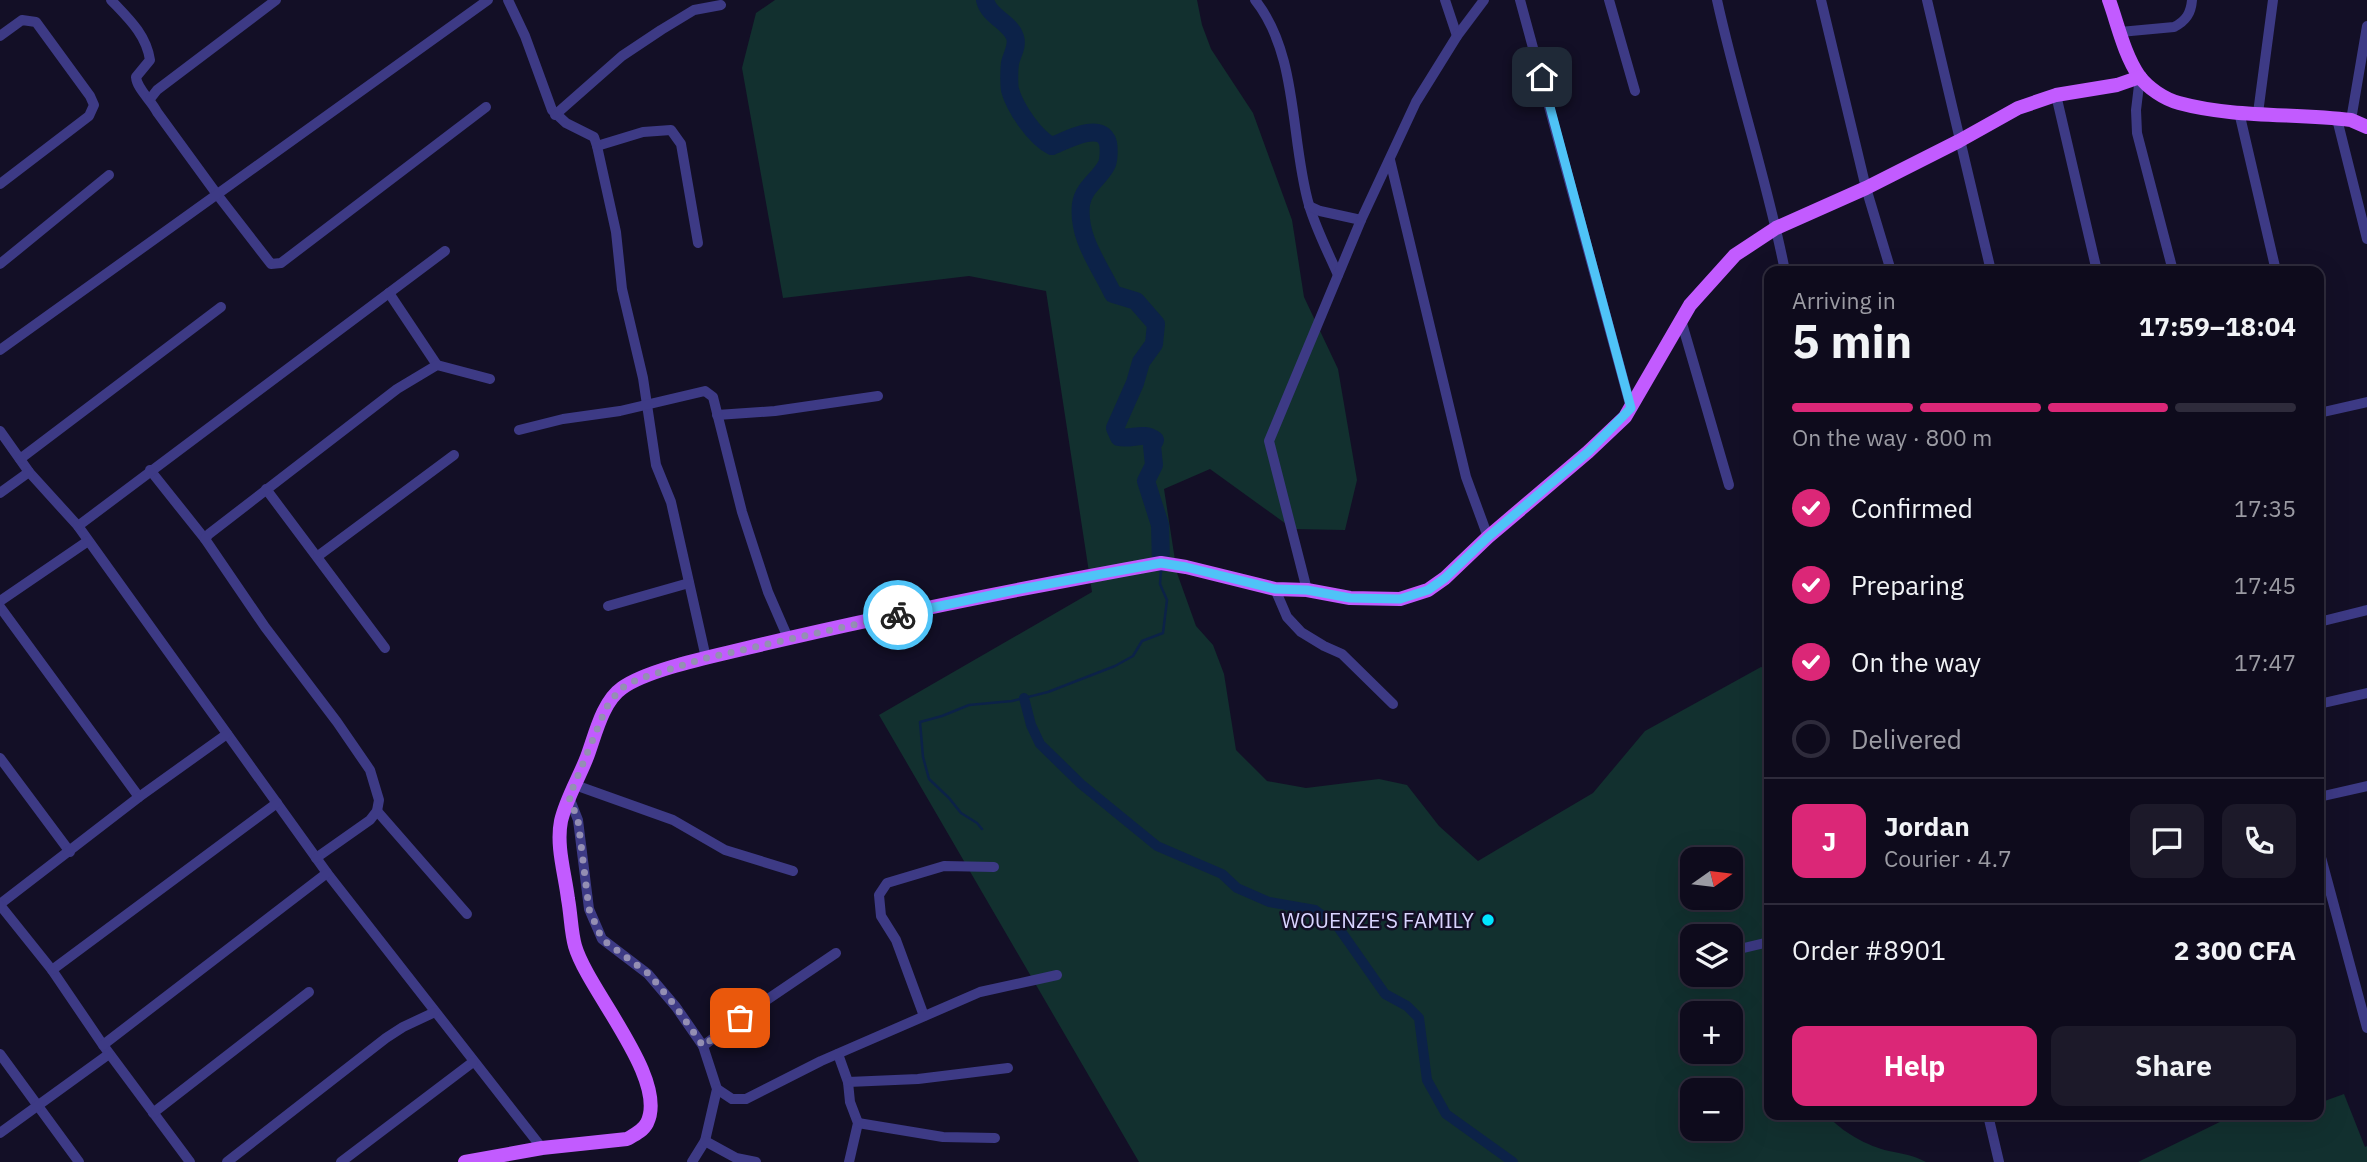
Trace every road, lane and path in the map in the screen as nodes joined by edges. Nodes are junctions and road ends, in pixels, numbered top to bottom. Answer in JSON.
{"nodes":[{"id":1,"x":111,"y":0,"type":"edge"},
{"id":2,"x":276,"y":0,"type":"edge"},
{"id":3,"x":488,"y":0,"type":"edge"},
{"id":4,"x":1255,"y":0,"type":"edge"},
{"id":5,"x":1445,"y":0,"type":"edge"},
{"id":6,"x":1484,"y":0,"type":"edge"},
{"id":7,"x":1520,"y":0,"type":"edge"},
{"id":8,"x":1609,"y":0,"type":"edge"},
{"id":9,"x":1717,"y":0,"type":"edge"},
{"id":10,"x":1821,"y":0,"type":"edge"},
{"id":11,"x":1927,"y":0,"type":"edge"},
{"id":12,"x":2109,"y":0,"type":"edge"},
{"id":13,"x":2192,"y":0,"type":"edge"},
{"id":14,"x":2273,"y":0,"type":"edge"},
{"id":15,"x":510,"y":1,"type":"edge"},
{"id":16,"x":721,"y":5,"type":"dead end"},
{"id":17,"x":2367,"y":26,"type":"edge"},
{"id":18,"x":2120,"y":32,"type":"junction"},
{"id":19,"x":0,"y":36,"type":"edge"},
{"id":20,"x":1457,"y":36,"type":"junction"},
{"id":21,"x":2140,"y":77,"type":"junction"},
{"id":22,"x":1635,"y":91,"type":"dead end"},
{"id":23,"x":2056,"y":95,"type":"junction"},
{"id":24,"x":150,"y":99,"type":"junction"},
{"id":25,"x":486,"y":107,"type":"dead end"},
{"id":26,"x":2239,"y":112,"type":"junction"},
{"id":27,"x":2258,"y":113,"type":"junction"},
{"id":28,"x":555,"y":115,"type":"junction"},
{"id":29,"x":2344,"y":120,"type":"junction"},
{"id":30,"x":2367,"y":127,"type":"edge"},
{"id":31,"x":1959,"y":141,"type":"junction"},
{"id":32,"x":597,"y":146,"type":"junction"},
{"id":33,"x":1390,"y":160,"type":"junction"},
{"id":34,"x":109,"y":175,"type":"dead end"},
{"id":35,"x":0,"y":184,"type":"edge"},
{"id":36,"x":1866,"y":188,"type":"junction"},
{"id":37,"x":216,"y":193,"type":"junction"},
{"id":38,"x":1309,"y":206,"type":"junction"},
{"id":39,"x":1360,"y":220,"type":"junction"},
{"id":40,"x":1776,"y":228,"type":"junction"},
{"id":41,"x":2367,"y":239,"type":"edge"},
{"id":42,"x":698,"y":243,"type":"dead end"},
{"id":43,"x":445,"y":251,"type":"dead end"},
{"id":44,"x":0,"y":264,"type":"edge"},
{"id":45,"x":1784,"y":266,"type":"edge"},
{"id":46,"x":1889,"y":266,"type":"edge"},
{"id":47,"x":1990,"y":266,"type":"edge"},
{"id":48,"x":2096,"y":266,"type":"edge"},
{"id":49,"x":2172,"y":266,"type":"edge"},
{"id":50,"x":2275,"y":266,"type":"edge"},
{"id":51,"x":1338,"y":275,"type":"junction"},
{"id":52,"x":389,"y":293,"type":"junction"},
{"id":53,"x":221,"y":307,"type":"dead end"},
{"id":54,"x":1681,"y":320,"type":"junction"},
{"id":55,"x":0,"y":350,"type":"edge"},
{"id":56,"x":437,"y":365,"type":"junction"},
{"id":57,"x":490,"y":379,"type":"dead end"},
{"id":58,"x":878,"y":396,"type":"dead end"},
{"id":59,"x":2367,"y":402,"type":"edge"},
{"id":60,"x":645,"y":404,"type":"junction"},
{"id":61,"x":1631,"y":408,"type":"junction"},
{"id":62,"x":2324,"y":412,"type":"edge"},
{"id":63,"x":718,"y":415,"type":"junction"},
{"id":64,"x":519,"y":430,"type":"dead end"},
{"id":65,"x":0,"y":431,"type":"edge"},
{"id":66,"x":454,"y":455,"type":"dead end"},
{"id":67,"x":20,"y":459,"type":"junction"},
{"id":68,"x":150,"y":470,"type":"junction"},
{"id":69,"x":29,"y":472,"type":"junction"},
{"id":70,"x":1729,"y":485,"type":"dead end"},
{"id":71,"x":266,"y":489,"type":"junction"},
{"id":72,"x":0,"y":493,"type":"edge"},
{"id":73,"x":78,"y":526,"type":"junction"},
{"id":74,"x":1488,"y":537,"type":"junction"},
{"id":75,"x":205,"y":539,"type":"junction"},
{"id":76,"x":88,"y":541,"type":"junction"},
{"id":77,"x":318,"y":556,"type":"junction"},
{"id":78,"x":689,"y":583,"type":"junction"},
{"id":79,"x":1275,"y":589,"type":"junction"},
{"id":80,"x":1307,"y":590,"type":"junction"},
{"id":81,"x":0,"y":601,"type":"edge"},
{"id":82,"x":608,"y":606,"type":"dead end"},
{"id":83,"x":0,"y":607,"type":"edge"},
{"id":84,"x":2367,"y":610,"type":"edge"},
{"id":85,"x":2324,"y":621,"type":"edge"},
{"id":86,"x":788,"y":638,"type":"junction"},
{"id":87,"x":385,"y":648,"type":"dead end"},
{"id":88,"x":706,"y":658,"type":"junction"},
{"id":89,"x":2367,"y":693,"type":"edge"},
{"id":90,"x":2324,"y":703,"type":"edge"},
{"id":91,"x":1393,"y":704,"type":"dead end"},
{"id":92,"x":227,"y":734,"type":"junction"},
{"id":93,"x":0,"y":758,"type":"edge"},
{"id":94,"x":2367,"y":786,"type":"edge"},
{"id":95,"x":572,"y":791,"type":"junction"},
{"id":96,"x":2324,"y":796,"type":"edge"},
{"id":97,"x":139,"y":797,"type":"junction"},
{"id":98,"x":277,"y":803,"type":"junction"},
{"id":99,"x":377,"y":811,"type":"junction"},
{"id":100,"x":70,"y":852,"type":"junction"},
{"id":101,"x":316,"y":858,"type":"junction"},
{"id":102,"x":994,"y":867,"type":"dead end"},
{"id":103,"x":2324,"y":869,"type":"edge"},
{"id":104,"x":793,"y":871,"type":"dead end"},
{"id":105,"x":327,"y":873,"type":"junction"},
{"id":106,"x":0,"y":905,"type":"edge"},
{"id":107,"x":467,"y":914,"type":"dead end"},
{"id":108,"x":1764,"y":943,"type":"edge"},
{"id":109,"x":1743,"y":948,"type":"edge"},
{"id":110,"x":836,"y":953,"type":"dead end"},
{"id":111,"x":52,"y":970,"type":"junction"},
{"id":112,"x":1057,"y":975,"type":"dead end"},
{"id":113,"x":309,"y":992,"type":"dead end"},
{"id":114,"x":435,"y":1012,"type":"junction"},
{"id":115,"x":924,"y":1016,"type":"junction"},
{"id":116,"x":2367,"y":1028,"type":"edge"},
{"id":117,"x":703,"y":1046,"type":"junction"},
{"id":118,"x":106,"y":1049,"type":"junction"},
{"id":119,"x":0,"y":1054,"type":"edge"},
{"id":120,"x":838,"y":1054,"type":"junction"},
{"id":121,"x":473,"y":1062,"type":"junction"},
{"id":122,"x":1008,"y":1068,"type":"dead end"},
{"id":123,"x":848,"y":1082,"type":"junction"},
{"id":124,"x":717,"y":1090,"type":"junction"},
{"id":125,"x":38,"y":1106,"type":"junction"},
{"id":126,"x":153,"y":1112,"type":"junction"},
{"id":127,"x":1989,"y":1120,"type":"edge"},
{"id":128,"x":858,"y":1123,"type":"junction"},
{"id":129,"x":0,"y":1133,"type":"edge"},
{"id":130,"x":995,"y":1138,"type":"dead end"},
{"id":131,"x":705,"y":1140,"type":"junction"},
{"id":132,"x":542,"y":1148,"type":"junction"},
{"id":133,"x":79,"y":1162,"type":"edge"},
{"id":134,"x":190,"y":1162,"type":"edge"},
{"id":135,"x":227,"y":1162,"type":"edge"},
{"id":136,"x":341,"y":1162,"type":"edge"},
{"id":137,"x":465,"y":1162,"type":"edge"},
{"id":138,"x":692,"y":1162,"type":"edge"},
{"id":139,"x":757,"y":1162,"type":"edge"},
{"id":140,"x":849,"y":1162,"type":"edge"},
{"id":141,"x":1999,"y":1162,"type":"edge"}],
"edges":[{"from":1,"to":24,"type":"street"},
{"from":2,"to":24,"type":"street"},
{"from":3,"to":37,"type":"street"},
{"from":4,"to":38,"type":"street"},
{"from":5,"to":20,"type":"street"},
{"from":6,"to":20,"type":"street"},
{"from":7,"to":61,"type":"street"},
{"from":8,"to":22,"type":"street"},
{"from":9,"to":40,"type":"street"},
{"from":10,"to":36,"type":"street"},
{"from":11,"to":31,"type":"street"},
{"from":12,"to":18,"type":"main road"},
{"from":13,"to":18,"type":"street"},
{"from":14,"to":27,"type":"street"},
{"from":15,"to":28,"type":"street"},
{"from":16,"to":28,"type":"street"},
{"from":17,"to":29,"type":"street"},
{"from":18,"to":21,"type":"main road"},
{"from":19,"to":35,"type":"street"},
{"from":20,"to":33,"type":"street"},
{"from":21,"to":23,"type":"main road"},
{"from":21,"to":26,"type":"main road"},
{"from":21,"to":49,"type":"street"},
{"from":23,"to":31,"type":"main road"},
{"from":23,"to":48,"type":"street"},
{"from":24,"to":37,"type":"street"},
{"from":25,"to":37,"type":"street"},
{"from":26,"to":27,"type":"main road"},
{"from":26,"to":50,"type":"street"},
{"from":27,"to":29,"type":"main road"},
{"from":28,"to":32,"type":"street"},
{"from":29,"to":30,"type":"main road"},
{"from":29,"to":41,"type":"street"},
{"from":31,"to":36,"type":"main road"},
{"from":31,"to":47,"type":"street"},
{"from":32,"to":42,"type":"street"},
{"from":32,"to":60,"type":"street"},
{"from":33,"to":39,"type":"street"},
{"from":33,"to":74,"type":"street"},
{"from":34,"to":44,"type":"street"},
{"from":36,"to":40,"type":"main road"},
{"from":36,"to":46,"type":"street"},
{"from":37,"to":55,"type":"street"},
{"from":38,"to":39,"type":"street"},
{"from":38,"to":51,"type":"street"},
{"from":39,"to":51,"type":"street"},
{"from":40,"to":45,"type":"street"},
{"from":40,"to":54,"type":"main road"},
{"from":43,"to":52,"type":"street"},
{"from":51,"to":80,"type":"street"},
{"from":52,"to":56,"type":"street"},
{"from":52,"to":68,"type":"street"},
{"from":53,"to":67,"type":"street"},
{"from":54,"to":61,"type":"main road"},
{"from":54,"to":70,"type":"street"},
{"from":56,"to":57,"type":"street"},
{"from":56,"to":71,"type":"street"},
{"from":58,"to":63,"type":"street"},
{"from":59,"to":62,"type":"street"},
{"from":60,"to":63,"type":"street"},
{"from":60,"to":64,"type":"street"},
{"from":60,"to":78,"type":"street"},
{"from":61,"to":74,"type":"main road"},
{"from":63,"to":86,"type":"street"},
{"from":65,"to":67,"type":"street"},
{"from":66,"to":77,"type":"street"},
{"from":67,"to":69,"type":"street"},
{"from":68,"to":73,"type":"street"},
{"from":68,"to":75,"type":"street"},
{"from":69,"to":72,"type":"street"},
{"from":69,"to":73,"type":"street"},
{"from":71,"to":75,"type":"street"},
{"from":71,"to":77,"type":"street"},
{"from":73,"to":76,"type":"street"},
{"from":74,"to":80,"type":"main road"},
{"from":75,"to":99,"type":"street"},
{"from":76,"to":81,"type":"street"},
{"from":76,"to":92,"type":"street"},
{"from":77,"to":87,"type":"street"},
{"from":78,"to":82,"type":"street"},
{"from":78,"to":88,"type":"street"},
{"from":79,"to":80,"type":"main road"},
{"from":79,"to":86,"type":"main road"},
{"from":79,"to":91,"type":"street"},
{"from":83,"to":97,"type":"street"},
{"from":84,"to":85,"type":"street"},
{"from":86,"to":88,"type":"main road"},
{"from":88,"to":95,"type":"main road"},
{"from":89,"to":90,"type":"street"},
{"from":92,"to":97,"type":"street"},
{"from":92,"to":98,"type":"street"},
{"from":93,"to":100,"type":"street"},
{"from":94,"to":96,"type":"street"},
{"from":95,"to":104,"type":"street"},
{"from":95,"to":117,"type":"street"},
{"from":95,"to":132,"type":"main road"},
{"from":97,"to":100,"type":"street"},
{"from":98,"to":101,"type":"street"},
{"from":98,"to":111,"type":"street"},
{"from":99,"to":101,"type":"street"},
{"from":99,"to":107,"type":"street"},
{"from":100,"to":106,"type":"street"},
{"from":101,"to":105,"type":"street"},
{"from":102,"to":115,"type":"street"},
{"from":103,"to":116,"type":"street"},
{"from":105,"to":114,"type":"street"},
{"from":105,"to":118,"type":"street"},
{"from":106,"to":111,"type":"street"},
{"from":108,"to":109,"type":"street"},
{"from":110,"to":117,"type":"street"},
{"from":111,"to":118,"type":"street"},
{"from":112,"to":115,"type":"street"},
{"from":113,"to":126,"type":"street"},
{"from":114,"to":121,"type":"street"},
{"from":114,"to":135,"type":"street"},
{"from":115,"to":120,"type":"street"},
{"from":117,"to":124,"type":"street"},
{"from":118,"to":125,"type":"street"},
{"from":118,"to":126,"type":"street"},
{"from":119,"to":125,"type":"street"},
{"from":120,"to":123,"type":"street"},
{"from":120,"to":124,"type":"street"},
{"from":121,"to":132,"type":"street"},
{"from":121,"to":136,"type":"street"},
{"from":122,"to":123,"type":"street"},
{"from":123,"to":128,"type":"street"},
{"from":124,"to":131,"type":"street"},
{"from":125,"to":129,"type":"street"},
{"from":125,"to":133,"type":"street"},
{"from":126,"to":134,"type":"street"},
{"from":127,"to":141,"type":"street"},
{"from":128,"to":130,"type":"street"},
{"from":128,"to":140,"type":"street"},
{"from":131,"to":138,"type":"street"},
{"from":131,"to":139,"type":"street"},
{"from":132,"to":137,"type":"main road"}]}
